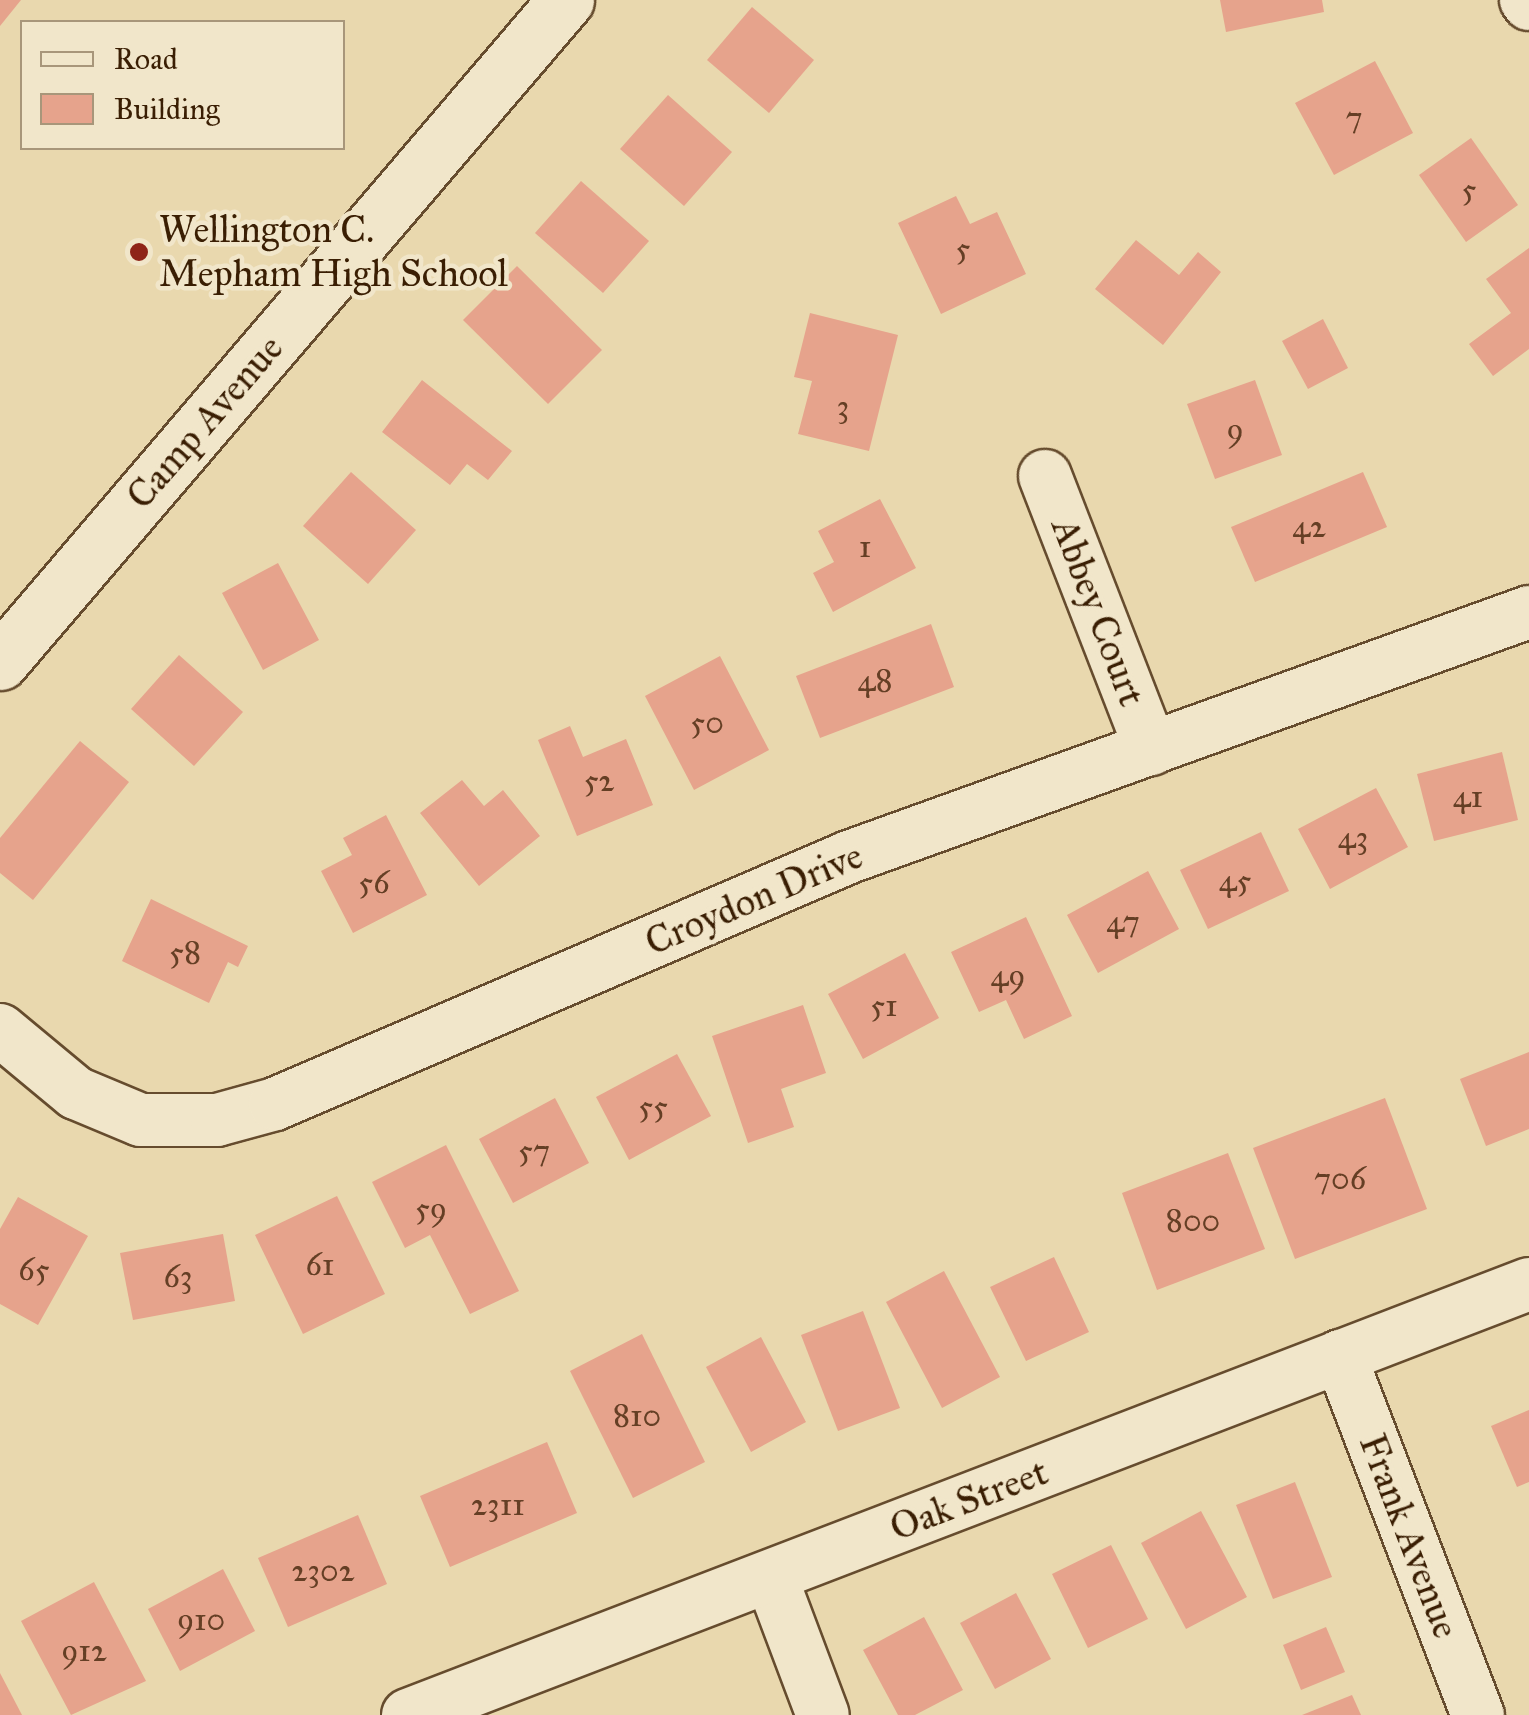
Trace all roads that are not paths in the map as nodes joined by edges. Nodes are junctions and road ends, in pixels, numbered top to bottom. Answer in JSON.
{"nodes":[{"id":1,"x":566,"y":0,"type":"edge"},
{"id":2,"x":1045,"y":476,"type":"dead end"},
{"id":3,"x":1529,"y":612,"type":"edge"},
{"id":4,"x":0,"y":662,"type":"edge"},
{"id":5,"x":1151,"y":748,"type":"junction"},
{"id":6,"x":0,"y":1030,"type":"edge"},
{"id":7,"x":1529,"y":1284,"type":"edge"},
{"id":8,"x":1340,"y":1356,"type":"junction"},
{"id":9,"x":771,"y":1577,"type":"junction"},
{"id":10,"x":408,"y":1715,"type":"edge"},
{"id":11,"x":823,"y":1715,"type":"edge"},
{"id":12,"x":1478,"y":1715,"type":"edge"}],
"edges":[{"from":1,"to":4,"type":"street","name":"Camp Avenue"},
{"from":2,"to":5,"type":"street","name":"Abbey Court"},
{"from":3,"to":5,"type":"street","name":"Croydon Drive"},
{"from":5,"to":6,"type":"street","name":"Croydon Drive"},
{"from":7,"to":8,"type":"street","name":"Oak Street"},
{"from":8,"to":9,"type":"street","name":"Oak Street"},
{"from":8,"to":12,"type":"street","name":"Frank Avenue"},
{"from":9,"to":10,"type":"street","name":"Oak Street"},
{"from":9,"to":11,"type":"street"}]}
